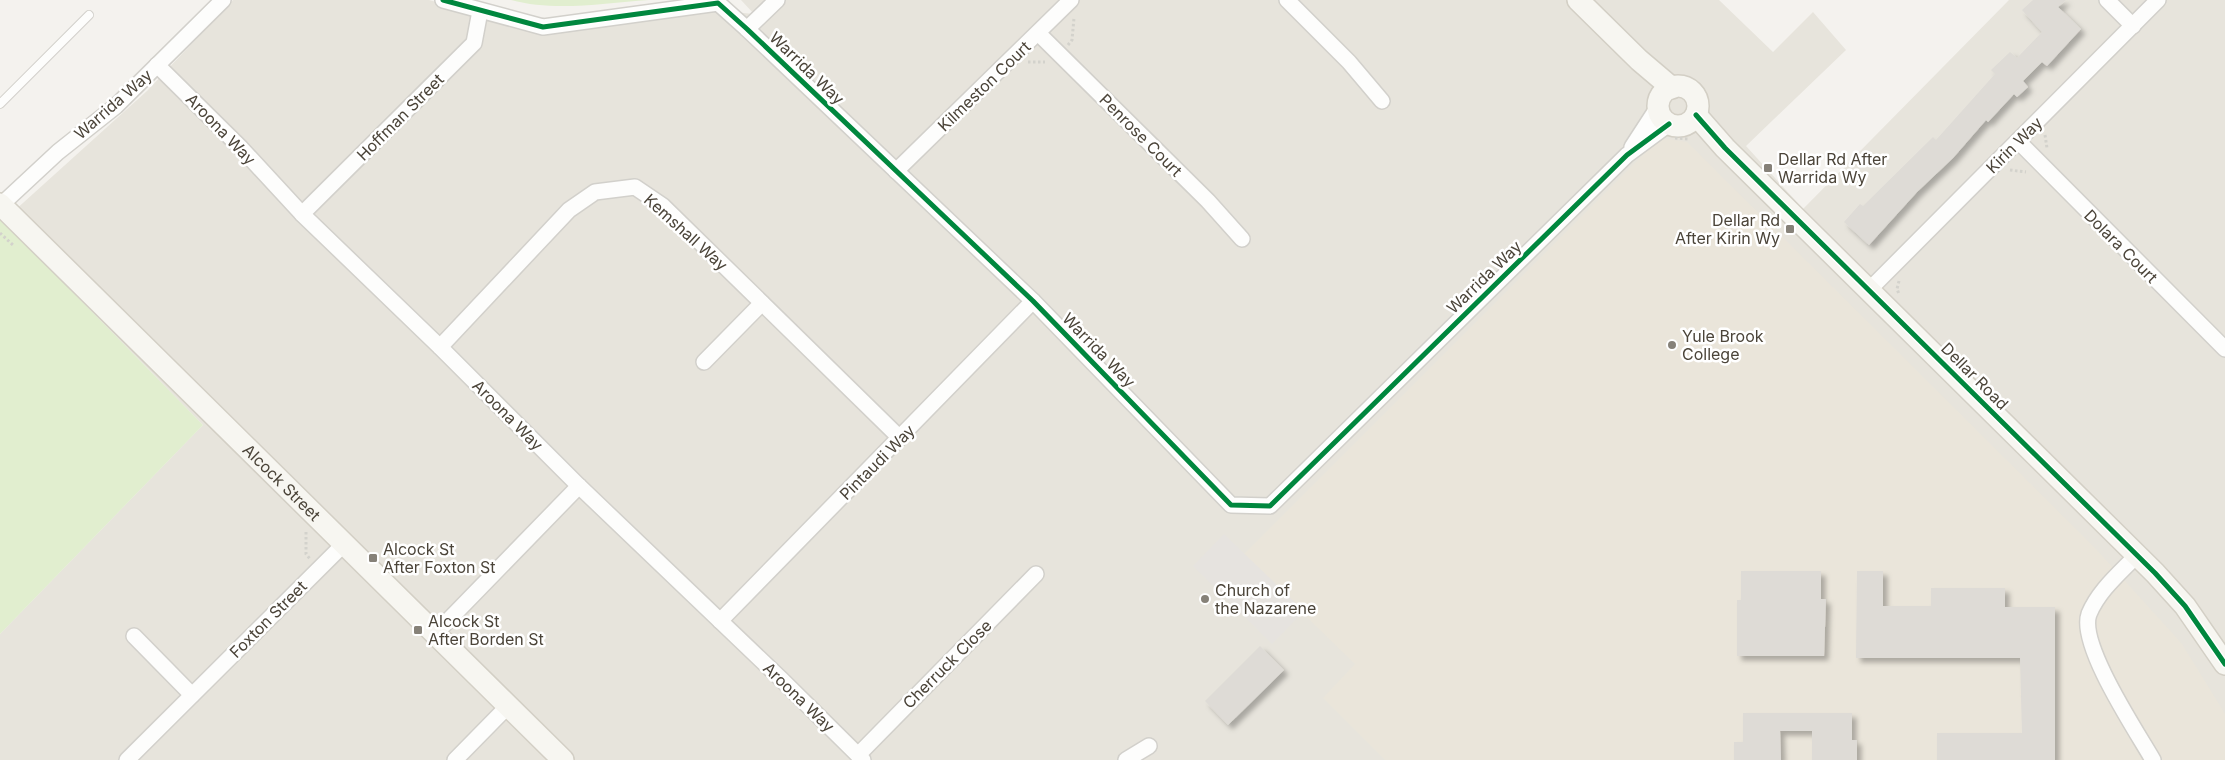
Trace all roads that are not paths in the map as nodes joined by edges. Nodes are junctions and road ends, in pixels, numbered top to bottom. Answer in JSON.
{"nodes":[{"id":1,"x":223,"y":0,"type":"edge"},
{"id":2,"x":443,"y":0,"type":"edge"},
{"id":3,"x":777,"y":0,"type":"edge"},
{"id":4,"x":1287,"y":0,"type":"edge"},
{"id":5,"x":1578,"y":0,"type":"edge"},
{"id":6,"x":2108,"y":0,"type":"edge"},
{"id":7,"x":2158,"y":0,"type":"edge"},
{"id":8,"x":1072,"y":7,"type":"edge"},
{"id":9,"x":480,"y":12,"type":"junction"},
{"id":10,"x":88,"y":15,"type":"dead end"},
{"id":11,"x":2133,"y":26,"type":"junction"},
{"id":12,"x":748,"y":28,"type":"junction"},
{"id":13,"x":1038,"y":33,"type":"junction"},
{"id":14,"x":157,"y":65,"type":"junction"},
{"id":15,"x":1382,"y":101,"type":"dead end"},
{"id":16,"x":0,"y":104,"type":"edge"},
{"id":17,"x":1673,"y":110,"type":"junction"},
{"id":18,"x":2018,"y":141,"type":"junction"},
{"id":19,"x":1627,"y":155,"type":"junction"},
{"id":20,"x":896,"y":171,"type":"junction"},
{"id":21,"x":0,"y":205,"type":"edge"},
{"id":22,"x":302,"y":214,"type":"junction"},
{"id":23,"x":1242,"y":239,"type":"dead end"},
{"id":24,"x":1870,"y":289,"type":"junction"},
{"id":25,"x":1033,"y":301,"type":"junction"},
{"id":26,"x":762,"y":303,"type":"junction"},
{"id":27,"x":440,"y":347,"type":"junction"},
{"id":28,"x":2225,"y":349,"type":"edge"},
{"id":29,"x":704,"y":362,"type":"dead end"},
{"id":30,"x":900,"y":438,"type":"junction"},
{"id":31,"x":579,"y":486,"type":"junction"},
{"id":32,"x":345,"y":543,"type":"junction"},
{"id":33,"x":2137,"y":555,"type":"junction"},
{"id":34,"x":1036,"y":574,"type":"dead end"},
{"id":35,"x":720,"y":621,"type":"junction"},
{"id":36,"x":436,"y":633,"type":"junction"},
{"id":37,"x":134,"y":636,"type":"dead end"},
{"id":38,"x":2225,"y":664,"type":"edge"},
{"id":39,"x":192,"y":695,"type":"junction"},
{"id":40,"x":508,"y":706,"type":"junction"},
{"id":41,"x":1150,"y":746,"type":"dead end"},
{"id":42,"x":860,"y":757,"type":"edge"},
{"id":43,"x":127,"y":760,"type":"edge"},
{"id":44,"x":455,"y":760,"type":"edge"},
{"id":45,"x":563,"y":760,"type":"edge"},
{"id":46,"x":1126,"y":760,"type":"edge"},
{"id":47,"x":2153,"y":760,"type":"edge"}],
"edges":[{"from":1,"to":14,"type":"street","name":"Warrida Way"},
{"from":2,"to":9,"type":"street","name":"Warrida Way"},
{"from":3,"to":12,"type":"street"},
{"from":4,"to":15,"type":"street"},
{"from":5,"to":17,"type":"main road","name":"Dellar Road"},
{"from":6,"to":11,"type":"street"},
{"from":7,"to":11,"type":"street","name":"Kirin Way"},
{"from":8,"to":13,"type":"street","name":"Kilmeston Court"},
{"from":9,"to":12,"type":"street","name":"Warrida Way"},
{"from":9,"to":22,"type":"street","name":"Hoffman Street"},
{"from":10,"to":16,"type":"lane"},
{"from":11,"to":18,"type":"street","name":"Kirin Way"},
{"from":12,"to":20,"type":"street","name":"Warrida Way"},
{"from":13,"to":20,"type":"street","name":"Kilmeston Court"},
{"from":13,"to":23,"type":"street","name":"Penrose Court"},
{"from":14,"to":21,"type":"street","name":"Warrida Way"},
{"from":14,"to":22,"type":"street","name":"Aroona Way"},
{"from":17,"to":19,"type":"street","name":"Warrida Way"},
{"from":17,"to":19,"type":"street","name":"Warrida Way"},
{"from":17,"to":24,"type":"main road","name":"Dellar Road"},
{"from":18,"to":24,"type":"street","name":"Kirin Way"},
{"from":18,"to":28,"type":"street","name":"Dolara Court"},
{"from":19,"to":25,"type":"street","name":"Warrida Way"},
{"from":20,"to":25,"type":"street","name":"Warrida Way"},
{"from":21,"to":32,"type":"main road","name":"Alcock Street"},
{"from":22,"to":27,"type":"street","name":"Aroona Way"},
{"from":24,"to":33,"type":"main road","name":"Dellar Road"},
{"from":25,"to":30,"type":"street","name":"Pintaudi Way"},
{"from":26,"to":27,"type":"street","name":"Kemshall Way"},
{"from":26,"to":29,"type":"street"},
{"from":26,"to":30,"type":"street","name":"Kemshall Way"},
{"from":27,"to":31,"type":"street","name":"Aroona Way"},
{"from":30,"to":35,"type":"street","name":"Pintaudi Way"},
{"from":31,"to":35,"type":"street","name":"Aroona Way"},
{"from":31,"to":36,"type":"street"},
{"from":32,"to":36,"type":"main road","name":"Alcock Street"},
{"from":32,"to":39,"type":"street","name":"Foxton Street"},
{"from":33,"to":38,"type":"main road","name":"Dellar Road"},
{"from":33,"to":47,"type":"street"},
{"from":34,"to":42,"type":"street","name":"Cherruck Close"},
{"from":35,"to":42,"type":"street","name":"Aroona Way"},
{"from":36,"to":40,"type":"main road","name":"Alcock Street"},
{"from":37,"to":39,"type":"street"},
{"from":39,"to":43,"type":"street","name":"Foxton Street"},
{"from":40,"to":44,"type":"street"},
{"from":40,"to":45,"type":"main road","name":"Alcock Street"},
{"from":41,"to":46,"type":"street"}]}
